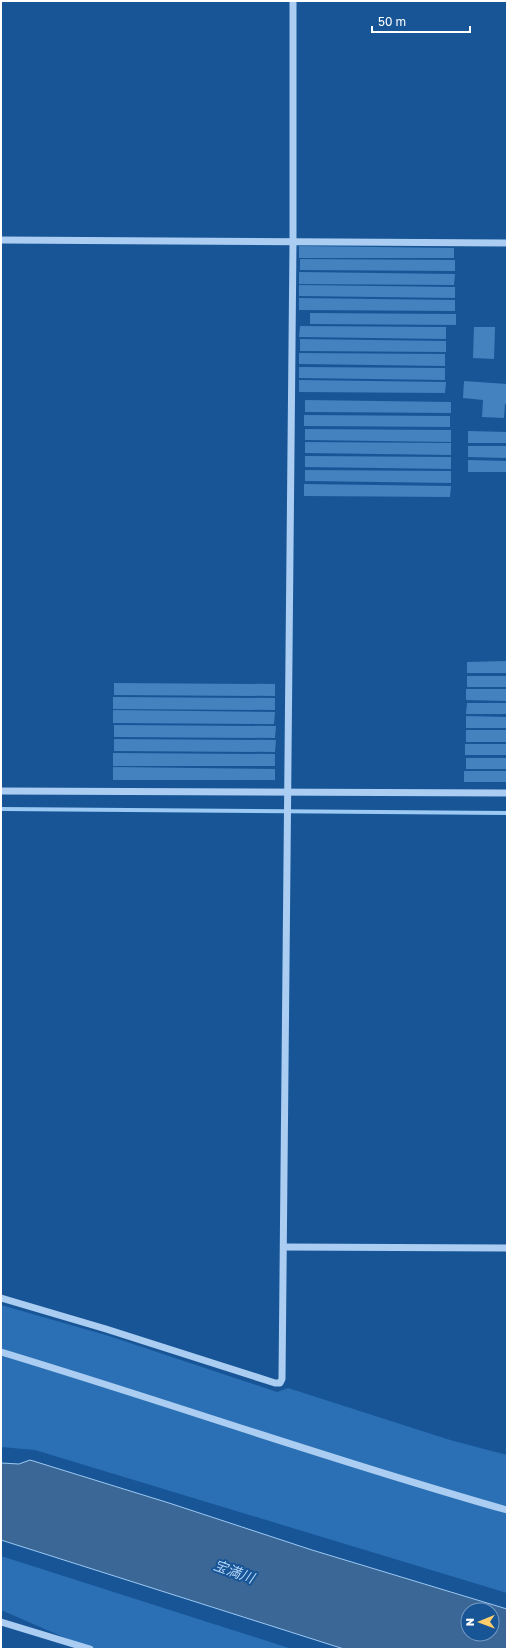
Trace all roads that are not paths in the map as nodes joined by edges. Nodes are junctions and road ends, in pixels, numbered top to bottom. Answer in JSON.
{"nodes":[{"id":1,"x":293,"y":1,"type":"edge"},
{"id":2,"x":1,"y":240,"type":"edge"},
{"id":3,"x":293,"y":242,"type":"junction"},
{"id":4,"x":507,"y":243,"type":"edge"},
{"id":5,"x":1,"y":791,"type":"edge"},
{"id":6,"x":287,"y":791,"type":"junction"},
{"id":7,"x":507,"y":794,"type":"edge"},
{"id":8,"x":284,"y":1247,"type":"junction"},
{"id":9,"x":507,"y":1248,"type":"edge"},
{"id":10,"x":1,"y":1298,"type":"edge"},
{"id":11,"x":1,"y":1352,"type":"edge"},
{"id":12,"x":507,"y":1510,"type":"edge"},
{"id":13,"x":1,"y":1622,"type":"edge"},
{"id":14,"x":90,"y":1649,"type":"edge"}],
"edges":[{"from":1,"to":3,"type":"street"},
{"from":2,"to":3,"type":"street"},
{"from":3,"to":4,"type":"street"},
{"from":3,"to":6,"type":"street"},
{"from":5,"to":6,"type":"street"},
{"from":6,"to":7,"type":"street"},
{"from":6,"to":8,"type":"street"},
{"from":8,"to":9,"type":"street"},
{"from":8,"to":10,"type":"street"},
{"from":11,"to":12,"type":"street"},
{"from":13,"to":14,"type":"street"}]}
